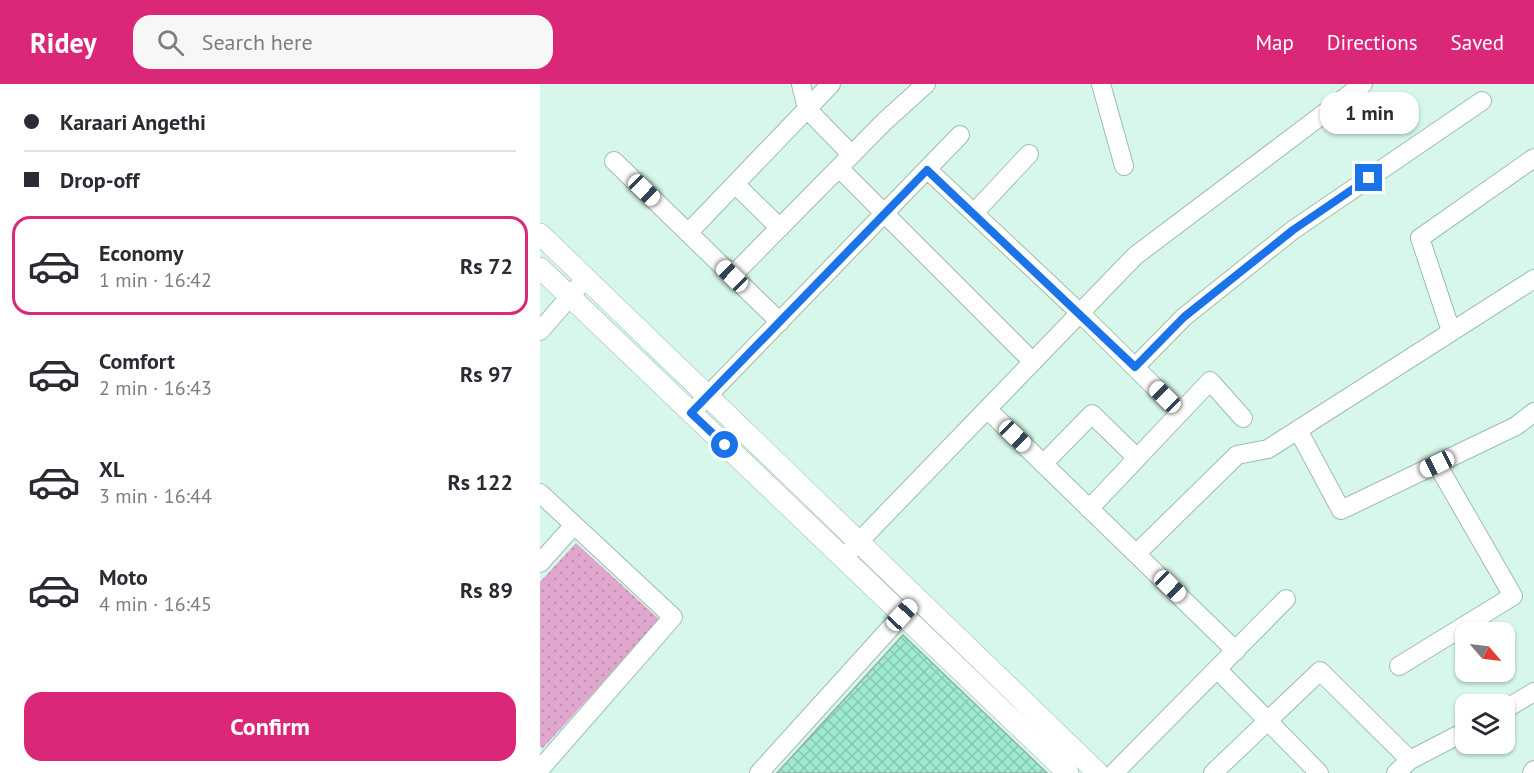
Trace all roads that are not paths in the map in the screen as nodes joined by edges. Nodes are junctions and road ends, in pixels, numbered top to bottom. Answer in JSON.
{"nodes":[{"id":1,"x":801,"y":84,"type":"edge"},
{"id":2,"x":831,"y":84,"type":"edge"},
{"id":3,"x":926,"y":84,"type":"edge"},
{"id":4,"x":1101,"y":84,"type":"edge"},
{"id":5,"x":1363,"y":84,"type":"edge"},
{"id":6,"x":1482,"y":101,"type":"dead end"},
{"id":7,"x":807,"y":109,"type":"junction"},
{"id":8,"x":960,"y":135,"type":"dead end"},
{"id":9,"x":1029,"y":154,"type":"dead end"},
{"id":10,"x":852,"y":155,"type":"junction"},
{"id":11,"x":1534,"y":158,"type":"edge"},
{"id":12,"x":614,"y":161,"type":"dead end"},
{"id":13,"x":1124,"y":166,"type":"dead end"},
{"id":14,"x":839,"y":168,"type":"junction"},
{"id":15,"x":927,"y":170,"type":"junction"},
{"id":16,"x":735,"y":184,"type":"junction"},
{"id":17,"x":974,"y":213,"type":"junction"},
{"id":18,"x":884,"y":214,"type":"junction"},
{"id":19,"x":780,"y":228,"type":"junction"},
{"id":20,"x":688,"y":233,"type":"junction"},
{"id":21,"x":540,"y":234,"type":"edge"},
{"id":22,"x":540,"y":268,"type":"edge"},
{"id":23,"x":732,"y":276,"type":"junction"},
{"id":24,"x":586,"y":278,"type":"junction"},
{"id":25,"x":1534,"y":279,"type":"edge"},
{"id":26,"x":570,"y":297,"type":"junction"},
{"id":27,"x":1080,"y":313,"type":"junction"},
{"id":28,"x":780,"y":322,"type":"junction"},
{"id":29,"x":540,"y":331,"type":"edge"},
{"id":30,"x":1451,"y":331,"type":"junction"},
{"id":31,"x":1033,"y":362,"type":"junction"},
{"id":32,"x":1135,"y":367,"type":"junction"},
{"id":33,"x":708,"y":395,"type":"junction"},
{"id":34,"x":987,"y":409,"type":"junction"},
{"id":35,"x":1180,"y":412,"type":"junction"},
{"id":36,"x":1534,"y":412,"type":"edge"},
{"id":37,"x":691,"y":413,"type":"junction"},
{"id":38,"x":1244,"y":418,"type":"dead end"},
{"id":39,"x":1298,"y":430,"type":"junction"},
{"id":40,"x":1137,"y":458,"type":"junction"},
{"id":41,"x":1043,"y":464,"type":"junction"},
{"id":42,"x":1437,"y":464,"type":"junction"},
{"id":43,"x":540,"y":493,"type":"edge"},
{"id":44,"x":1089,"y":509,"type":"junction"},
{"id":45,"x":574,"y":525,"type":"junction"},
{"id":46,"x":859,"y":542,"type":"junction"},
{"id":47,"x":1137,"y":554,"type":"junction"},
{"id":48,"x":843,"y":558,"type":"junction"},
{"id":49,"x":540,"y":563,"type":"edge"},
{"id":50,"x":917,"y":598,"type":"junction"},
{"id":51,"x":1286,"y":599,"type":"dead end"},
{"id":52,"x":902,"y":615,"type":"junction"},
{"id":53,"x":1236,"y":651,"type":"junction"},
{"id":54,"x":1399,"y":666,"type":"dead end"},
{"id":55,"x":1217,"y":669,"type":"junction"},
{"id":56,"x":1534,"y":692,"type":"edge"},
{"id":57,"x":1515,"y":703,"type":"edge"},
{"id":58,"x":1268,"y":720,"type":"junction"},
{"id":59,"x":1455,"y":737,"type":"edge"},
{"id":60,"x":1410,"y":760,"type":"junction"},
{"id":61,"x":540,"y":765,"type":"edge"},
{"id":62,"x":759,"y":773,"type":"edge"},
{"id":63,"x":1068,"y":773,"type":"edge"},
{"id":64,"x":1098,"y":773,"type":"edge"},
{"id":65,"x":1114,"y":773,"type":"edge"},
{"id":66,"x":1213,"y":773,"type":"edge"},
{"id":67,"x":1319,"y":773,"type":"edge"},
{"id":68,"x":1396,"y":773,"type":"edge"}],
"edges":[{"from":1,"to":7,"type":"street"},
{"from":2,"to":7,"type":"street"},
{"from":3,"to":10,"type":"street"},
{"from":4,"to":13,"type":"street"},
{"from":5,"to":27,"type":"street"},
{"from":6,"to":32,"type":"street"},
{"from":7,"to":10,"type":"street"},
{"from":7,"to":16,"type":"street"},
{"from":8,"to":15,"type":"street"},
{"from":9,"to":17,"type":"street"},
{"from":10,"to":14,"type":"street"},
{"from":11,"to":30,"type":"street"},
{"from":12,"to":20,"type":"street"},
{"from":14,"to":18,"type":"street"},
{"from":14,"to":19,"type":"street"},
{"from":15,"to":17,"type":"street"},
{"from":15,"to":18,"type":"street"},
{"from":16,"to":19,"type":"street"},
{"from":16,"to":20,"type":"street"},
{"from":17,"to":27,"type":"street"},
{"from":18,"to":28,"type":"street"},
{"from":18,"to":31,"type":"street"},
{"from":19,"to":23,"type":"street"},
{"from":20,"to":23,"type":"street"},
{"from":21,"to":24,"type":"street"},
{"from":22,"to":26,"type":"street"},
{"from":23,"to":28,"type":"street"},
{"from":24,"to":26,"type":"street"},
{"from":24,"to":33,"type":"street"},
{"from":25,"to":30,"type":"street"},
{"from":26,"to":29,"type":"street"},
{"from":26,"to":37,"type":"street"},
{"from":27,"to":31,"type":"street"},
{"from":27,"to":32,"type":"street"},
{"from":28,"to":33,"type":"street"},
{"from":30,"to":39,"type":"street"},
{"from":31,"to":34,"type":"street"},
{"from":32,"to":35,"type":"street"},
{"from":33,"to":37,"type":"street"},
{"from":33,"to":46,"type":"street"},
{"from":34,"to":41,"type":"street"},
{"from":34,"to":46,"type":"street"},
{"from":35,"to":38,"type":"street"},
{"from":35,"to":40,"type":"street"},
{"from":36,"to":42,"type":"street"},
{"from":37,"to":48,"type":"street"},
{"from":39,"to":42,"type":"street"},
{"from":39,"to":47,"type":"street"},
{"from":40,"to":41,"type":"street"},
{"from":40,"to":44,"type":"street"},
{"from":41,"to":44,"type":"street"},
{"from":42,"to":54,"type":"street"},
{"from":43,"to":45,"type":"street"},
{"from":44,"to":47,"type":"street"},
{"from":45,"to":49,"type":"street"},
{"from":45,"to":61,"type":"street"},
{"from":46,"to":48,"type":"street"},
{"from":46,"to":50,"type":"street"},
{"from":47,"to":53,"type":"street"},
{"from":48,"to":52,"type":"street"},
{"from":50,"to":52,"type":"street"},
{"from":50,"to":64,"type":"street"},
{"from":51,"to":53,"type":"street"},
{"from":52,"to":62,"type":"street"},
{"from":52,"to":63,"type":"street"},
{"from":53,"to":55,"type":"street"},
{"from":55,"to":58,"type":"street"},
{"from":55,"to":65,"type":"street"},
{"from":56,"to":57,"type":"street"},
{"from":58,"to":60,"type":"street"},
{"from":58,"to":66,"type":"street"},
{"from":58,"to":67,"type":"street"},
{"from":59,"to":60,"type":"street"},
{"from":60,"to":68,"type":"street"}]}
